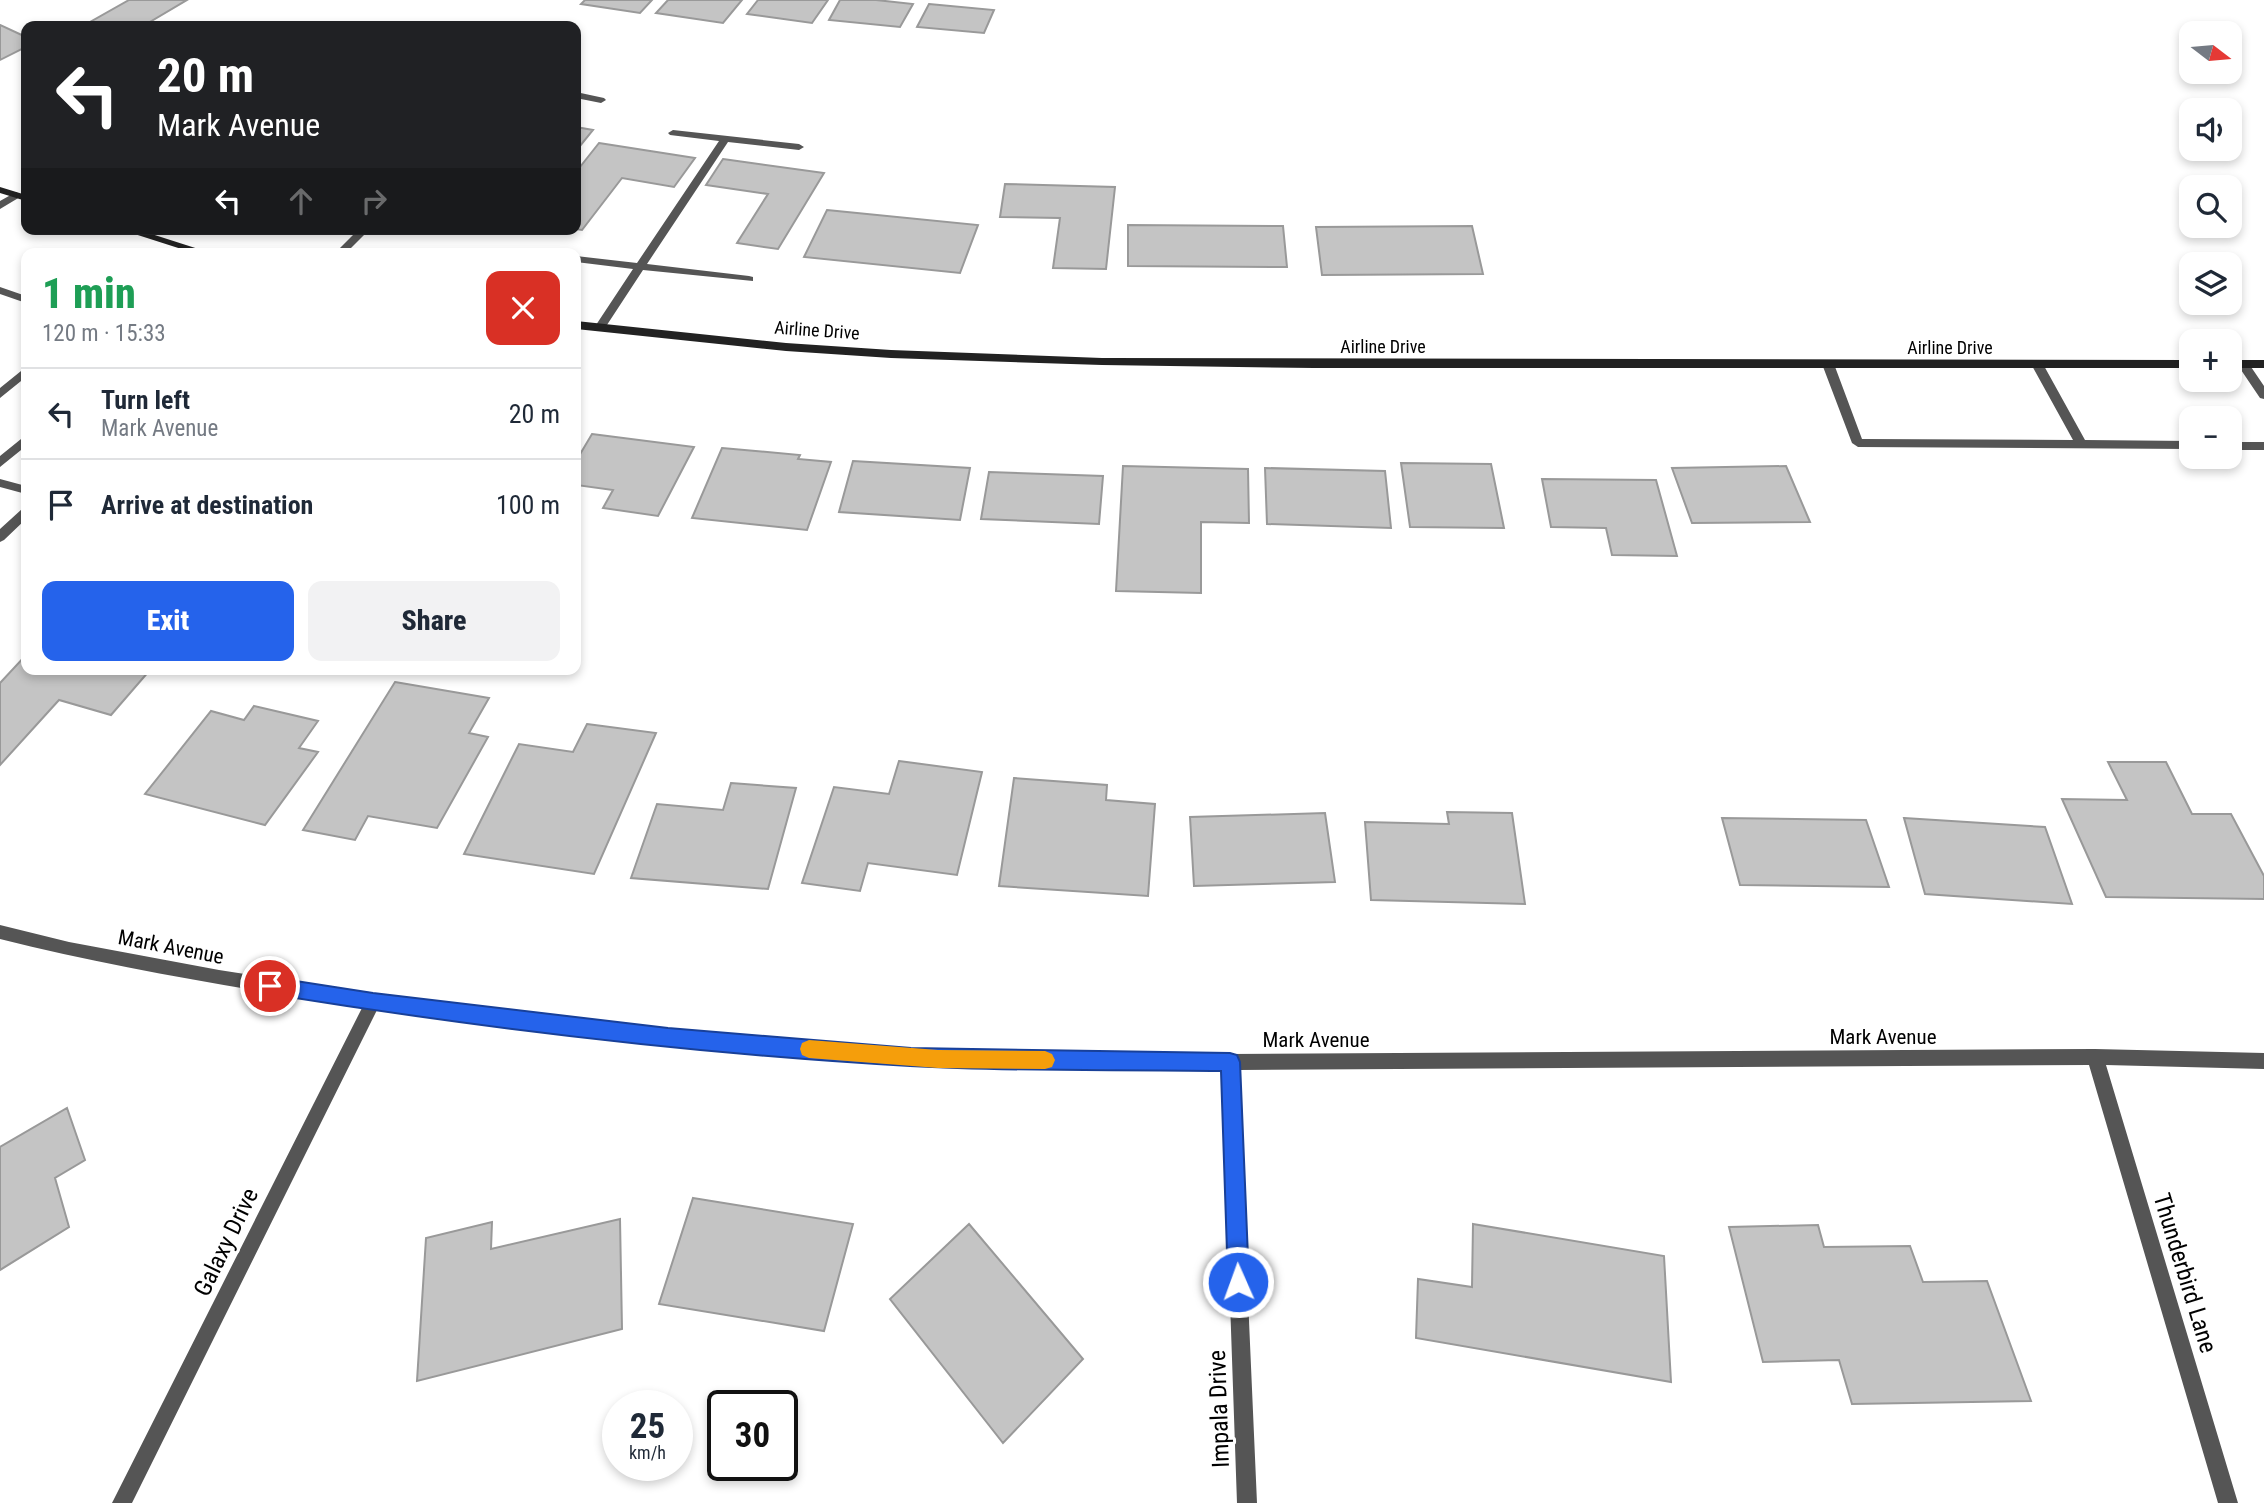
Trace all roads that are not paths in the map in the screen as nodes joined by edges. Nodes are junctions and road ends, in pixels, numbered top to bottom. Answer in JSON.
{"nodes":[{"id":1,"x":581,"y":97,"type":"edge"},
{"id":2,"x":601,"y":100,"type":"dead end"},
{"id":3,"x":673,"y":133,"type":"dead end"},
{"id":4,"x":725,"y":139,"type":"junction"},
{"id":5,"x":799,"y":147,"type":"dead end"},
{"id":6,"x":0,"y":190,"type":"edge"},
{"id":7,"x":21,"y":197,"type":"edge"},
{"id":8,"x":0,"y":206,"type":"edge"},
{"id":9,"x":144,"y":235,"type":"edge"},
{"id":10,"x":359,"y":235,"type":"edge"},
{"id":11,"x":189,"y":248,"type":"edge"},
{"id":12,"x":345,"y":248,"type":"edge"},
{"id":13,"x":581,"y":260,"type":"edge"},
{"id":14,"x":640,"y":266,"type":"junction"},
{"id":15,"x":750,"y":279,"type":"dead end"},
{"id":16,"x":0,"y":290,"type":"edge"},
{"id":17,"x":21,"y":298,"type":"edge"},
{"id":18,"x":581,"y":326,"type":"edge"},
{"id":19,"x":599,"y":328,"type":"junction"},
{"id":20,"x":1828,"y":364,"type":"junction"},
{"id":21,"x":2037,"y":364,"type":"junction"},
{"id":22,"x":2179,"y":364,"type":"edge"},
{"id":23,"x":2244,"y":364,"type":"joint"},
{"id":24,"x":2264,"y":364,"type":"edge"},
{"id":25,"x":21,"y":375,"type":"edge"},
{"id":26,"x":0,"y":394,"type":"edge"},
{"id":27,"x":2264,"y":394,"type":"edge"},
{"id":28,"x":2081,"y":443,"type":"junction"},
{"id":29,"x":21,"y":444,"type":"edge"},
{"id":30,"x":2179,"y":445,"type":"edge"},
{"id":31,"x":2242,"y":446,"type":"edge"},
{"id":32,"x":2264,"y":446,"type":"edge"},
{"id":33,"x":0,"y":463,"type":"edge"},
{"id":34,"x":0,"y":483,"type":"edge"},
{"id":35,"x":21,"y":489,"type":"edge"},
{"id":36,"x":21,"y":517,"type":"edge"},
{"id":37,"x":0,"y":537,"type":"edge"},
{"id":38,"x":0,"y":932,"type":"edge"},
{"id":39,"x":373,"y":1002,"type":"junction"},
{"id":40,"x":2095,"y":1057,"type":"junction"},
{"id":41,"x":2264,"y":1061,"type":"edge"},
{"id":42,"x":1230,"y":1062,"type":"junction"},
{"id":43,"x":122,"y":1503,"type":"edge"},
{"id":44,"x":1247,"y":1503,"type":"edge"},
{"id":45,"x":2228,"y":1503,"type":"edge"}],
"edges":[{"from":1,"to":2,"type":"street"},
{"from":3,"to":4,"type":"street"},
{"from":4,"to":5,"type":"street"},
{"from":4,"to":14,"type":"street"},
{"from":6,"to":7,"type":"main road"},
{"from":7,"to":8,"type":"street"},
{"from":9,"to":11,"type":"main road"},
{"from":10,"to":12,"type":"street"},
{"from":13,"to":14,"type":"street"},
{"from":14,"to":15,"type":"street"},
{"from":14,"to":19,"type":"street"},
{"from":16,"to":17,"type":"street"},
{"from":18,"to":19,"type":"main road","name":"Airline Drive"},
{"from":19,"to":20,"type":"main road","name":"Airline Drive"},
{"from":20,"to":21,"type":"main road","name":"Airline Drive"},
{"from":20,"to":28,"type":"street"},
{"from":21,"to":22,"type":"main road","name":"Airline Drive"},
{"from":21,"to":28,"type":"street"},
{"from":23,"to":24,"type":"main road"},
{"from":23,"to":27,"type":"street"},
{"from":25,"to":26,"type":"street"},
{"from":28,"to":30,"type":"street"},
{"from":29,"to":33,"type":"street"},
{"from":31,"to":32,"type":"street"},
{"from":34,"to":35,"type":"street"},
{"from":36,"to":37,"type":"street"},
{"from":38,"to":39,"type":"street","name":"Mark Avenue"},
{"from":39,"to":42,"type":"street","name":"Mark Avenue"},
{"from":39,"to":43,"type":"street","name":"Galaxy Drive"},
{"from":40,"to":41,"type":"street","name":"Mark Avenue"},
{"from":40,"to":42,"type":"street","name":"Mark Avenue"},
{"from":40,"to":45,"type":"street","name":"Thunderbird Lane"},
{"from":42,"to":44,"type":"street","name":"Impala Drive"}]}
